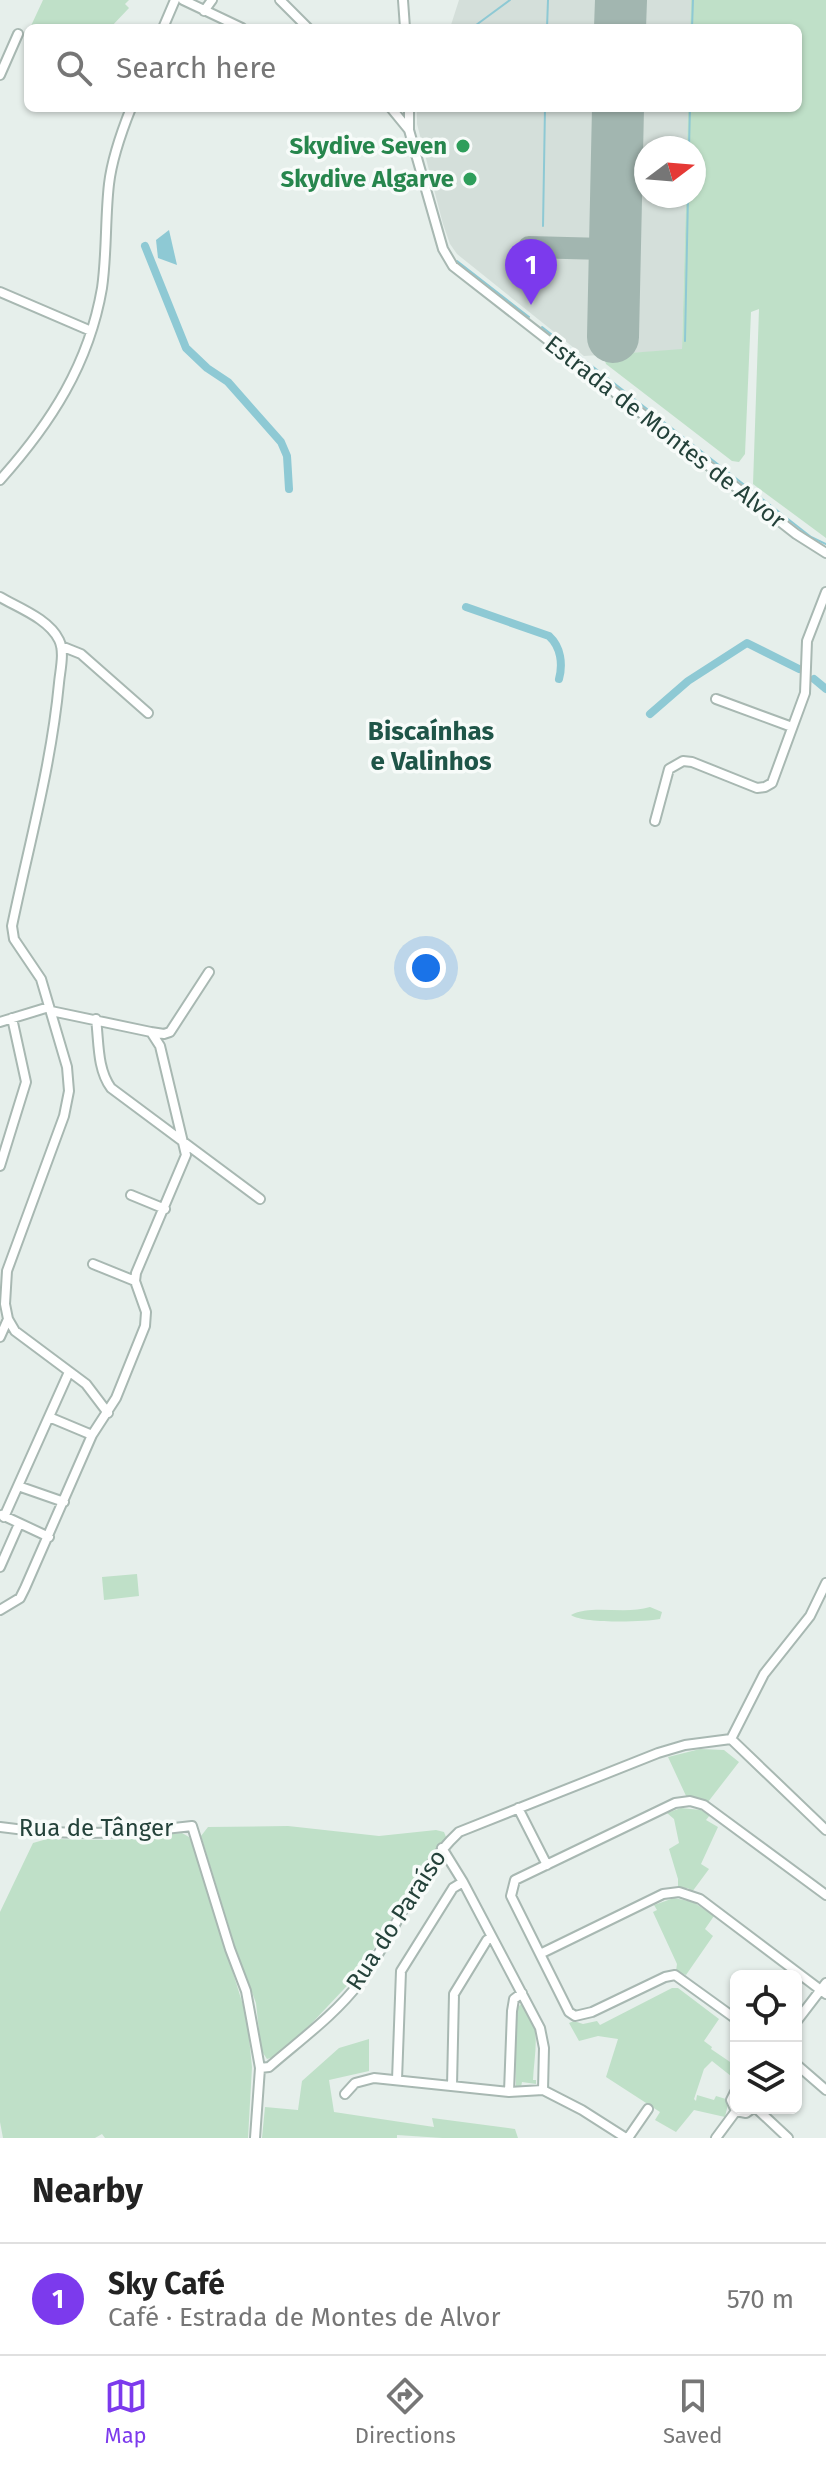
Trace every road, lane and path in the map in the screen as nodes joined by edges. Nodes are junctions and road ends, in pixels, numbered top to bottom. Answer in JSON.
{"nodes":[{"id":1,"x":175,"y":0,"type":"edge"},
{"id":2,"x":183,"y":0,"type":"edge"},
{"id":3,"x":212,"y":0,"type":"edge"},
{"id":4,"x":280,"y":0,"type":"edge"},
{"id":5,"x":403,"y":0,"type":"edge"},
{"id":6,"x":204,"y":11,"type":"junction"},
{"id":7,"x":165,"y":24,"type":"edge"},
{"id":8,"x":233,"y":24,"type":"edge"},
{"id":9,"x":304,"y":24,"type":"edge"},
{"id":10,"x":405,"y":24,"type":"edge"},
{"id":11,"x":18,"y":34,"type":"dead end"},
{"id":12,"x":0,"y":75,"type":"edge"},
{"id":13,"x":130,"y":112,"type":"edge"},
{"id":14,"x":397,"y":112,"type":"edge"},
{"id":15,"x":409,"y":112,"type":"edge"},
{"id":16,"x":409,"y":130,"type":"junction"},
{"id":17,"x":0,"y":292,"type":"edge"},
{"id":18,"x":91,"y":331,"type":"junction"},
{"id":19,"x":0,"y":480,"type":"edge"},
{"id":20,"x":826,"y":553,"type":"edge"},
{"id":21,"x":826,"y":592,"type":"edge"},
{"id":22,"x":0,"y":597,"type":"edge"},
{"id":23,"x":61,"y":646,"type":"junction"},
{"id":24,"x":725,"y":691,"type":"dead end"},
{"id":25,"x":148,"y":713,"type":"dead end"},
{"id":26,"x":792,"y":727,"type":"junction"},
{"id":27,"x":655,"y":821,"type":"dead end"},
{"id":28,"x":209,"y":972,"type":"dead end"},
{"id":29,"x":50,"y":1009,"type":"junction"},
{"id":30,"x":12,"y":1018,"type":"junction"},
{"id":31,"x":96,"y":1019,"type":"junction"},
{"id":32,"x":0,"y":1022,"type":"edge"},
{"id":33,"x":151,"y":1032,"type":"junction"},
{"id":34,"x":0,"y":1131,"type":"edge"},
{"id":35,"x":11,"y":1133,"type":"junction"},
{"id":36,"x":184,"y":1143,"type":"junction"},
{"id":37,"x":0,"y":1166,"type":"edge"},
{"id":38,"x":131,"y":1195,"type":"dead end"},
{"id":39,"x":260,"y":1199,"type":"dead end"},
{"id":40,"x":165,"y":1209,"type":"junction"},
{"id":41,"x":93,"y":1264,"type":"dead end"},
{"id":42,"x":135,"y":1281,"type":"junction"},
{"id":43,"x":8,"y":1319,"type":"junction"},
{"id":44,"x":0,"y":1337,"type":"edge"},
{"id":45,"x":69,"y":1372,"type":"junction"},
{"id":46,"x":108,"y":1413,"type":"junction"},
{"id":47,"x":49,"y":1417,"type":"junction"},
{"id":48,"x":92,"y":1435,"type":"junction"},
{"id":49,"x":18,"y":1486,"type":"junction"},
{"id":50,"x":64,"y":1502,"type":"junction"},
{"id":51,"x":2,"y":1515,"type":"edge"},
{"id":52,"x":19,"y":1524,"type":"junction"},
{"id":53,"x":49,"y":1537,"type":"junction"},
{"id":54,"x":0,"y":1567,"type":"edge"},
{"id":55,"x":826,"y":1583,"type":"edge"},
{"id":56,"x":0,"y":1610,"type":"edge"},
{"id":57,"x":731,"y":1739,"type":"junction"},
{"id":58,"x":518,"y":1808,"type":"junction"},
{"id":59,"x":0,"y":1827,"type":"edge"},
{"id":60,"x":826,"y":1830,"type":"edge"},
{"id":61,"x":442,"y":1848,"type":"junction"},
{"id":62,"x":547,"y":1865,"type":"junction"},
{"id":63,"x":463,"y":1882,"type":"junction"},
{"id":64,"x":826,"y":1895,"type":"edge"},
{"id":65,"x":492,"y":1938,"type":"junction"},
{"id":66,"x":540,"y":1954,"type":"junction"},
{"id":67,"x":824,"y":1989,"type":"edge"},
{"id":68,"x":522,"y":1993,"type":"junction"},
{"id":69,"x":730,"y":2015,"type":"edge"},
{"id":70,"x":802,"y":2015,"type":"edge"},
{"id":71,"x":260,"y":2068,"type":"junction"},
{"id":72,"x":802,"y":2069,"type":"edge"},
{"id":73,"x":397,"y":2080,"type":"junction"},
{"id":74,"x":452,"y":2086,"type":"junction"},
{"id":75,"x":543,"y":2090,"type":"junction"},
{"id":76,"x":826,"y":2090,"type":"edge"},
{"id":77,"x":509,"y":2092,"type":"junction"},
{"id":78,"x":345,"y":2094,"type":"dead end"},
{"id":79,"x":648,"y":2109,"type":"dead end"},
{"id":80,"x":734,"y":2114,"type":"edge"},
{"id":81,"x":762,"y":2114,"type":"edge"},
{"id":82,"x":255,"y":2138,"type":"edge"},
{"id":83,"x":627,"y":2138,"type":"edge"},
{"id":84,"x":716,"y":2138,"type":"edge"},
{"id":85,"x":788,"y":2138,"type":"edge"}],
"edges":[{"from":1,"to":7,"type":"street"},
{"from":2,"to":6,"type":"street"},
{"from":3,"to":6,"type":"street"},
{"from":4,"to":9,"type":"street"},
{"from":5,"to":10,"type":"street"},
{"from":6,"to":8,"type":"street"},
{"from":11,"to":12,"type":"street"},
{"from":13,"to":18,"type":"street"},
{"from":14,"to":16,"type":"street","name":"Estrada de Montes de Alvor"},
{"from":15,"to":16,"type":"street"},
{"from":16,"to":20,"type":"street","name":"Estrada de Montes de Alvor"},
{"from":17,"to":18,"type":"street"},
{"from":18,"to":19,"type":"street"},
{"from":21,"to":26,"type":"street"},
{"from":22,"to":23,"type":"street"},
{"from":23,"to":25,"type":"street"},
{"from":23,"to":29,"type":"street"},
{"from":24,"to":26,"type":"street"},
{"from":26,"to":27,"type":"street"},
{"from":28,"to":33,"type":"street"},
{"from":29,"to":30,"type":"street"},
{"from":29,"to":31,"type":"street"},
{"from":29,"to":43,"type":"street"},
{"from":30,"to":32,"type":"street"},
{"from":30,"to":35,"type":"street"},
{"from":31,"to":33,"type":"street"},
{"from":31,"to":36,"type":"street"},
{"from":33,"to":36,"type":"street"},
{"from":34,"to":35,"type":"street"},
{"from":35,"to":37,"type":"street"},
{"from":36,"to":39,"type":"street"},
{"from":36,"to":40,"type":"street"},
{"from":38,"to":40,"type":"street"},
{"from":40,"to":42,"type":"street"},
{"from":41,"to":42,"type":"street"},
{"from":42,"to":46,"type":"street"},
{"from":43,"to":44,"type":"street"},
{"from":43,"to":45,"type":"street"},
{"from":45,"to":46,"type":"street"},
{"from":45,"to":47,"type":"street"},
{"from":46,"to":48,"type":"street"},
{"from":47,"to":48,"type":"street"},
{"from":47,"to":49,"type":"street"},
{"from":48,"to":50,"type":"street"},
{"from":49,"to":50,"type":"street"},
{"from":49,"to":51,"type":"street"},
{"from":50,"to":53,"type":"street"},
{"from":51,"to":52,"type":"street"},
{"from":52,"to":53,"type":"street"},
{"from":52,"to":54,"type":"street"},
{"from":53,"to":56,"type":"street"},
{"from":55,"to":57,"type":"street"},
{"from":57,"to":58,"type":"street"},
{"from":57,"to":60,"type":"street"},
{"from":58,"to":61,"type":"street","name":"Rua do Paraíso"},
{"from":58,"to":62,"type":"street"},
{"from":59,"to":71,"type":"street","name":"Rua de Tânger"},
{"from":61,"to":63,"type":"street"},
{"from":61,"to":71,"type":"street","name":"Rua do Paraíso"},
{"from":62,"to":64,"type":"street"},
{"from":62,"to":66,"type":"street"},
{"from":63,"to":65,"type":"street"},
{"from":63,"to":73,"type":"street"},
{"from":65,"to":68,"type":"street"},
{"from":65,"to":74,"type":"street"},
{"from":66,"to":67,"type":"street"},
{"from":66,"to":69,"type":"street"},
{"from":67,"to":70,"type":"street"},
{"from":68,"to":75,"type":"street"},
{"from":68,"to":77,"type":"street"},
{"from":71,"to":82,"type":"street"},
{"from":72,"to":76,"type":"street"},
{"from":73,"to":74,"type":"street"},
{"from":73,"to":78,"type":"street"},
{"from":74,"to":77,"type":"street"},
{"from":75,"to":77,"type":"street"},
{"from":75,"to":83,"type":"street"},
{"from":79,"to":83,"type":"street"},
{"from":80,"to":84,"type":"street"},
{"from":81,"to":85,"type":"street"}]}
